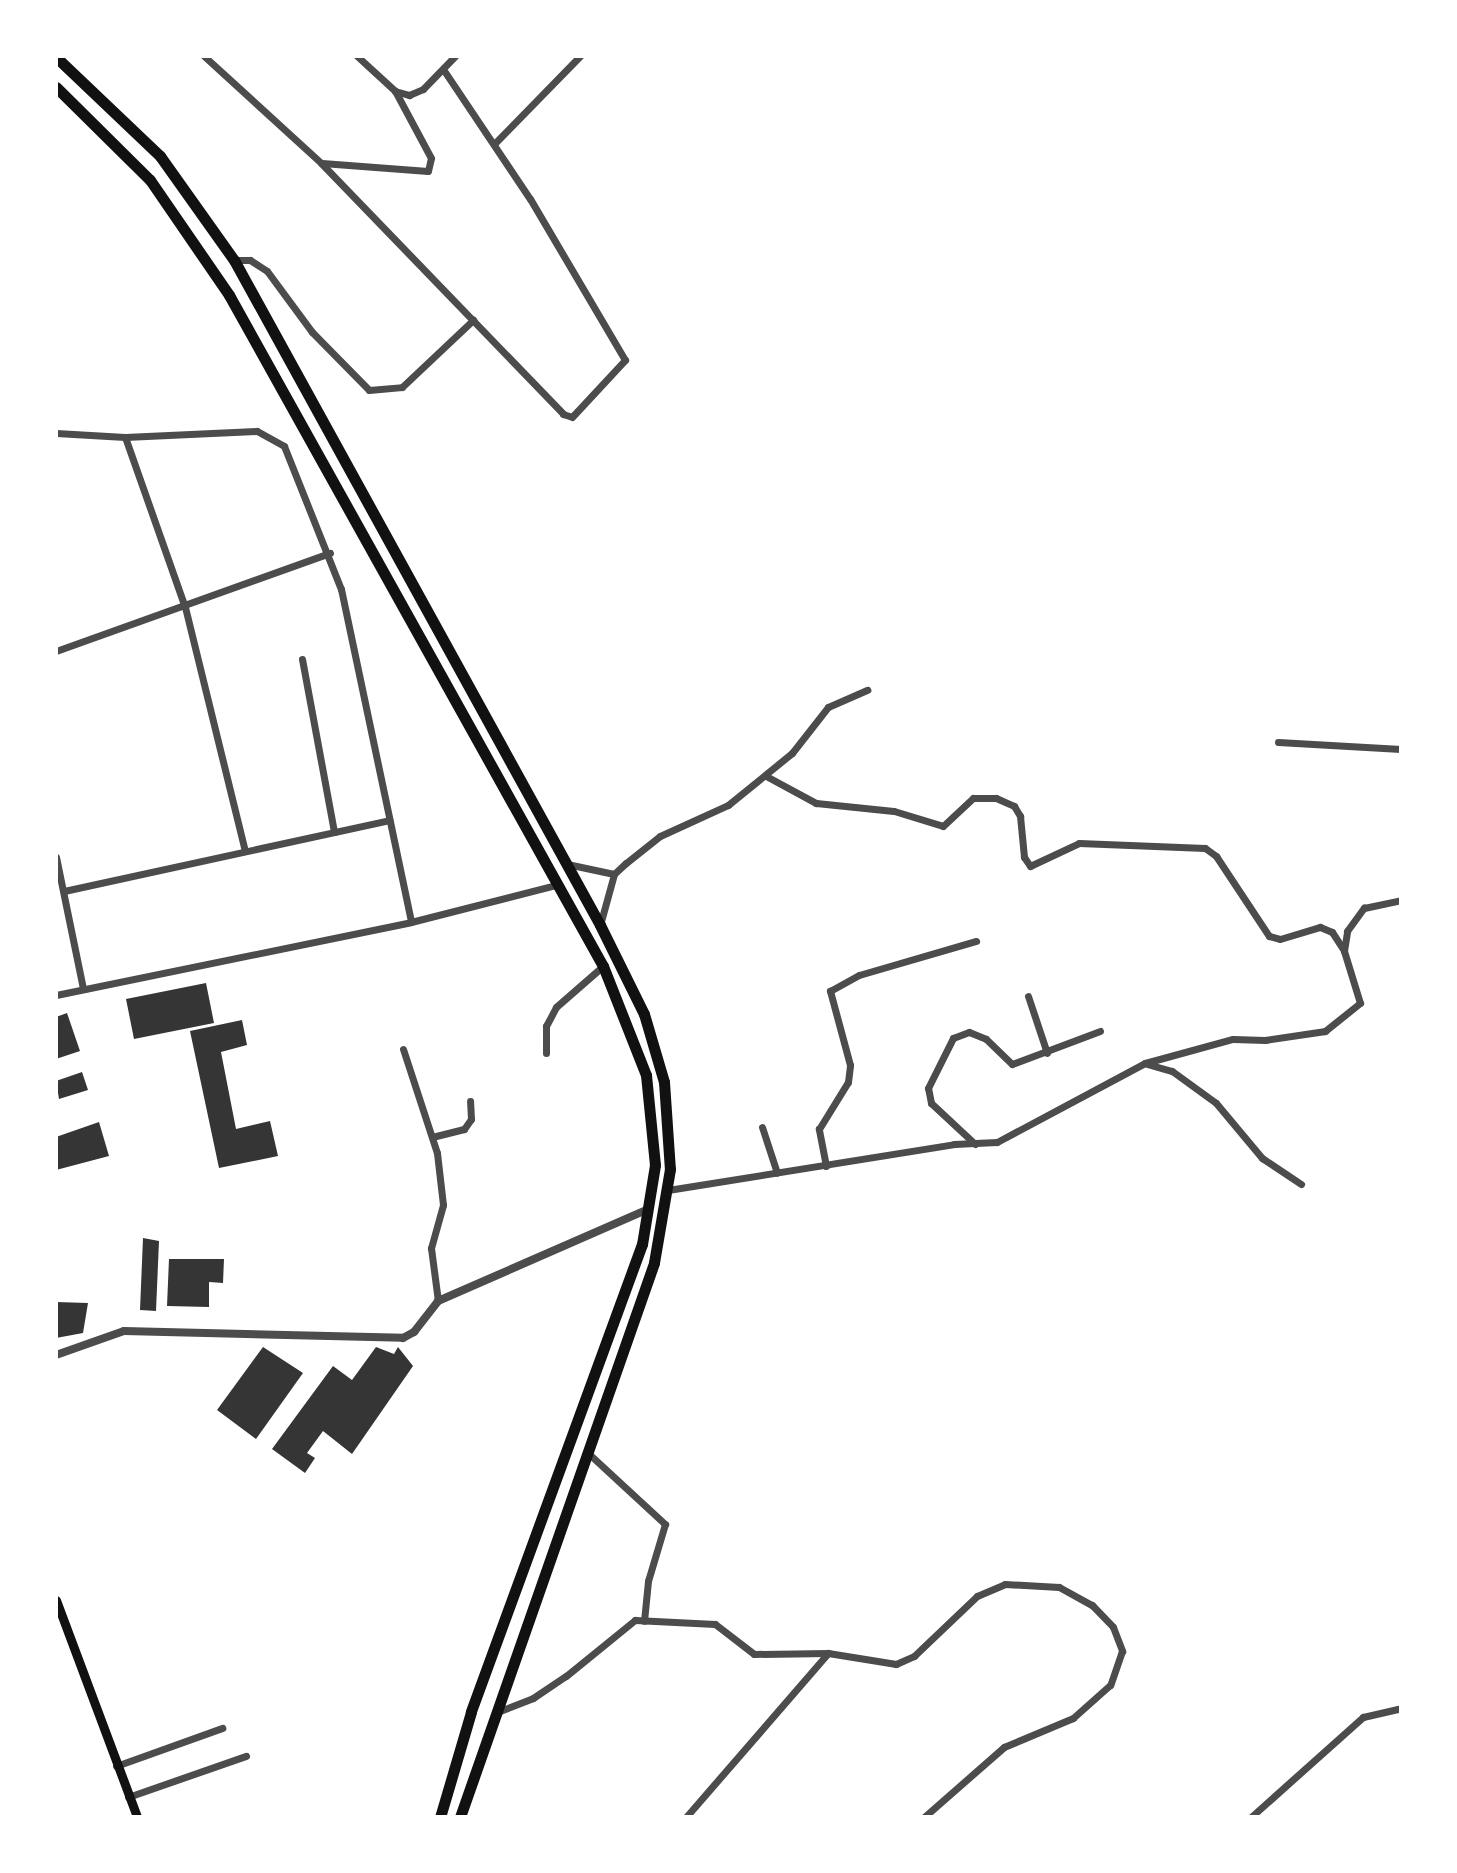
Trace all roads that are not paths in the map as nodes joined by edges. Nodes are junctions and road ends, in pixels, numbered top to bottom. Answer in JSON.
{"nodes":[{"id":1,"x":204,"y":56,"type":"edge"},
{"id":2,"x":357,"y":56,"type":"edge"},
{"id":3,"x":455,"y":56,"type":"edge"},
{"id":4,"x":580,"y":56,"type":"edge"},
{"id":5,"x":56,"y":57,"type":"edge"},
{"id":6,"x":443,"y":69,"type":"junction"},
{"id":7,"x":395,"y":91,"type":"junction"},
{"id":8,"x":58,"y":92,"type":"edge"},
{"id":9,"x":495,"y":143,"type":"junction"},
{"id":10,"x":321,"y":163,"type":"junction"},
{"id":11,"x":234,"y":260,"type":"junction"},
{"id":12,"x":473,"y":320,"type":"junction"},
{"id":13,"x":56,"y":433,"type":"edge"},
{"id":14,"x":125,"y":437,"type":"junction"},
{"id":15,"x":330,"y":553,"type":"junction"},
{"id":16,"x":185,"y":607,"type":"junction"},
{"id":17,"x":56,"y":651,"type":"edge"},
{"id":18,"x":302,"y":659,"type":"dead end"},
{"id":19,"x":867,"y":690,"type":"dead end"},
{"id":20,"x":1278,"y":742,"type":"dead end"},
{"id":21,"x":1401,"y":749,"type":"edge"},
{"id":22,"x":766,"y":776,"type":"junction"},
{"id":23,"x":389,"y":820,"type":"junction"},
{"id":24,"x":334,"y":832,"type":"junction"},
{"id":25,"x":245,"y":851,"type":"junction"},
{"id":26,"x":56,"y":857,"type":"edge"},
{"id":27,"x":567,"y":864,"type":"junction"},
{"id":28,"x":614,"y":874,"type":"junction"},
{"id":29,"x":556,"y":885,"type":"junction"},
{"id":30,"x":64,"y":891,"type":"junction"},
{"id":31,"x":1401,"y":900,"type":"edge"},
{"id":32,"x":411,"y":922,"type":"junction"},
{"id":33,"x":600,"y":925,"type":"junction"},
{"id":34,"x":976,"y":941,"type":"dead end"},
{"id":35,"x":1344,"y":951,"type":"junction"},
{"id":36,"x":603,"y":966,"type":"junction"},
{"id":37,"x":83,"y":988,"type":"junction"},
{"id":38,"x":56,"y":995,"type":"edge"},
{"id":39,"x":1028,"y":996,"type":"dead end"},
{"id":40,"x":1100,"y":1031,"type":"dead end"},
{"id":41,"x":403,"y":1049,"type":"dead end"},
{"id":42,"x":546,"y":1053,"type":"dead end"},
{"id":43,"x":1047,"y":1053,"type":"junction"},
{"id":44,"x":1145,"y":1063,"type":"junction"},
{"id":45,"x":470,"y":1101,"type":"dead end"},
{"id":46,"x":762,"y":1127,"type":"dead end"},
{"id":47,"x":432,"y":1137,"type":"junction"},
{"id":48,"x":975,"y":1144,"type":"junction"},
{"id":49,"x":826,"y":1166,"type":"junction"},
{"id":50,"x":777,"y":1173,"type":"junction"},
{"id":51,"x":1301,"y":1184,"type":"dead end"},
{"id":52,"x":668,"y":1190,"type":"junction"},
{"id":53,"x":650,"y":1209,"type":"junction"},
{"id":54,"x":438,"y":1301,"type":"junction"},
{"id":55,"x":56,"y":1355,"type":"edge"},
{"id":56,"x":588,"y":1453,"type":"junction"},
{"id":57,"x":56,"y":1600,"type":"edge"},
{"id":58,"x":644,"y":1621,"type":"junction"},
{"id":59,"x":828,"y":1653,"type":"junction"},
{"id":60,"x":1401,"y":1708,"type":"edge"},
{"id":61,"x":493,"y":1714,"type":"junction"},
{"id":62,"x":222,"y":1728,"type":"dead end"},
{"id":63,"x":246,"y":1756,"type":"dead end"},
{"id":64,"x":116,"y":1766,"type":"junction"},
{"id":65,"x":128,"y":1797,"type":"junction"},
{"id":66,"x":137,"y":1817,"type":"edge"},
{"id":67,"x":440,"y":1817,"type":"edge"},
{"id":68,"x":460,"y":1817,"type":"edge"},
{"id":69,"x":686,"y":1817,"type":"edge"},
{"id":70,"x":924,"y":1817,"type":"edge"},
{"id":71,"x":1251,"y":1817,"type":"edge"}],
"edges":[{"from":1,"to":10,"type":"street"},
{"from":2,"to":7,"type":"street"},
{"from":3,"to":6,"type":"street"},
{"from":4,"to":9,"type":"street"},
{"from":5,"to":11,"type":"highway"},
{"from":6,"to":7,"type":"street"},
{"from":6,"to":9,"type":"street"},
{"from":7,"to":10,"type":"street"},
{"from":8,"to":29,"type":"highway"},
{"from":9,"to":12,"type":"street"},
{"from":10,"to":12,"type":"street"},
{"from":11,"to":12,"type":"street"},
{"from":11,"to":27,"type":"highway"},
{"from":13,"to":14,"type":"street"},
{"from":14,"to":15,"type":"street"},
{"from":14,"to":16,"type":"street"},
{"from":15,"to":16,"type":"street"},
{"from":15,"to":23,"type":"street"},
{"from":16,"to":17,"type":"street"},
{"from":16,"to":25,"type":"street"},
{"from":18,"to":24,"type":"street"},
{"from":19,"to":22,"type":"street"},
{"from":20,"to":21,"type":"street"},
{"from":22,"to":28,"type":"street"},
{"from":22,"to":35,"type":"street"},
{"from":23,"to":24,"type":"street"},
{"from":23,"to":32,"type":"street"},
{"from":24,"to":25,"type":"street"},
{"from":25,"to":30,"type":"street"},
{"from":26,"to":30,"type":"street"},
{"from":27,"to":28,"type":"street"},
{"from":27,"to":33,"type":"highway"},
{"from":28,"to":33,"type":"street"},
{"from":29,"to":32,"type":"street"},
{"from":29,"to":36,"type":"highway"},
{"from":30,"to":37,"type":"street"},
{"from":31,"to":35,"type":"street"},
{"from":32,"to":37,"type":"street"},
{"from":33,"to":52,"type":"highway"},
{"from":34,"to":49,"type":"street"},
{"from":35,"to":44,"type":"street"},
{"from":36,"to":42,"type":"street"},
{"from":36,"to":53,"type":"highway"},
{"from":37,"to":38,"type":"street"},
{"from":39,"to":43,"type":"street"},
{"from":40,"to":43,"type":"street"},
{"from":41,"to":47,"type":"street"},
{"from":43,"to":48,"type":"street"},
{"from":44,"to":48,"type":"street"},
{"from":44,"to":51,"type":"street"},
{"from":45,"to":47,"type":"street"},
{"from":46,"to":50,"type":"street"},
{"from":47,"to":54,"type":"street"},
{"from":48,"to":49,"type":"street"},
{"from":49,"to":50,"type":"street"},
{"from":50,"to":52,"type":"street"},
{"from":52,"to":56,"type":"highway"},
{"from":53,"to":54,"type":"street"},
{"from":53,"to":67,"type":"highway"},
{"from":54,"to":55,"type":"street"},
{"from":56,"to":58,"type":"street"},
{"from":56,"to":61,"type":"highway"},
{"from":57,"to":64,"type":"main road"},
{"from":58,"to":59,"type":"street"},
{"from":58,"to":61,"type":"street"},
{"from":59,"to":69,"type":"street"},
{"from":59,"to":70,"type":"street"},
{"from":60,"to":71,"type":"street"},
{"from":61,"to":68,"type":"highway"},
{"from":62,"to":64,"type":"street"},
{"from":63,"to":65,"type":"street"},
{"from":64,"to":65,"type":"main road"},
{"from":65,"to":66,"type":"main road"}]}
